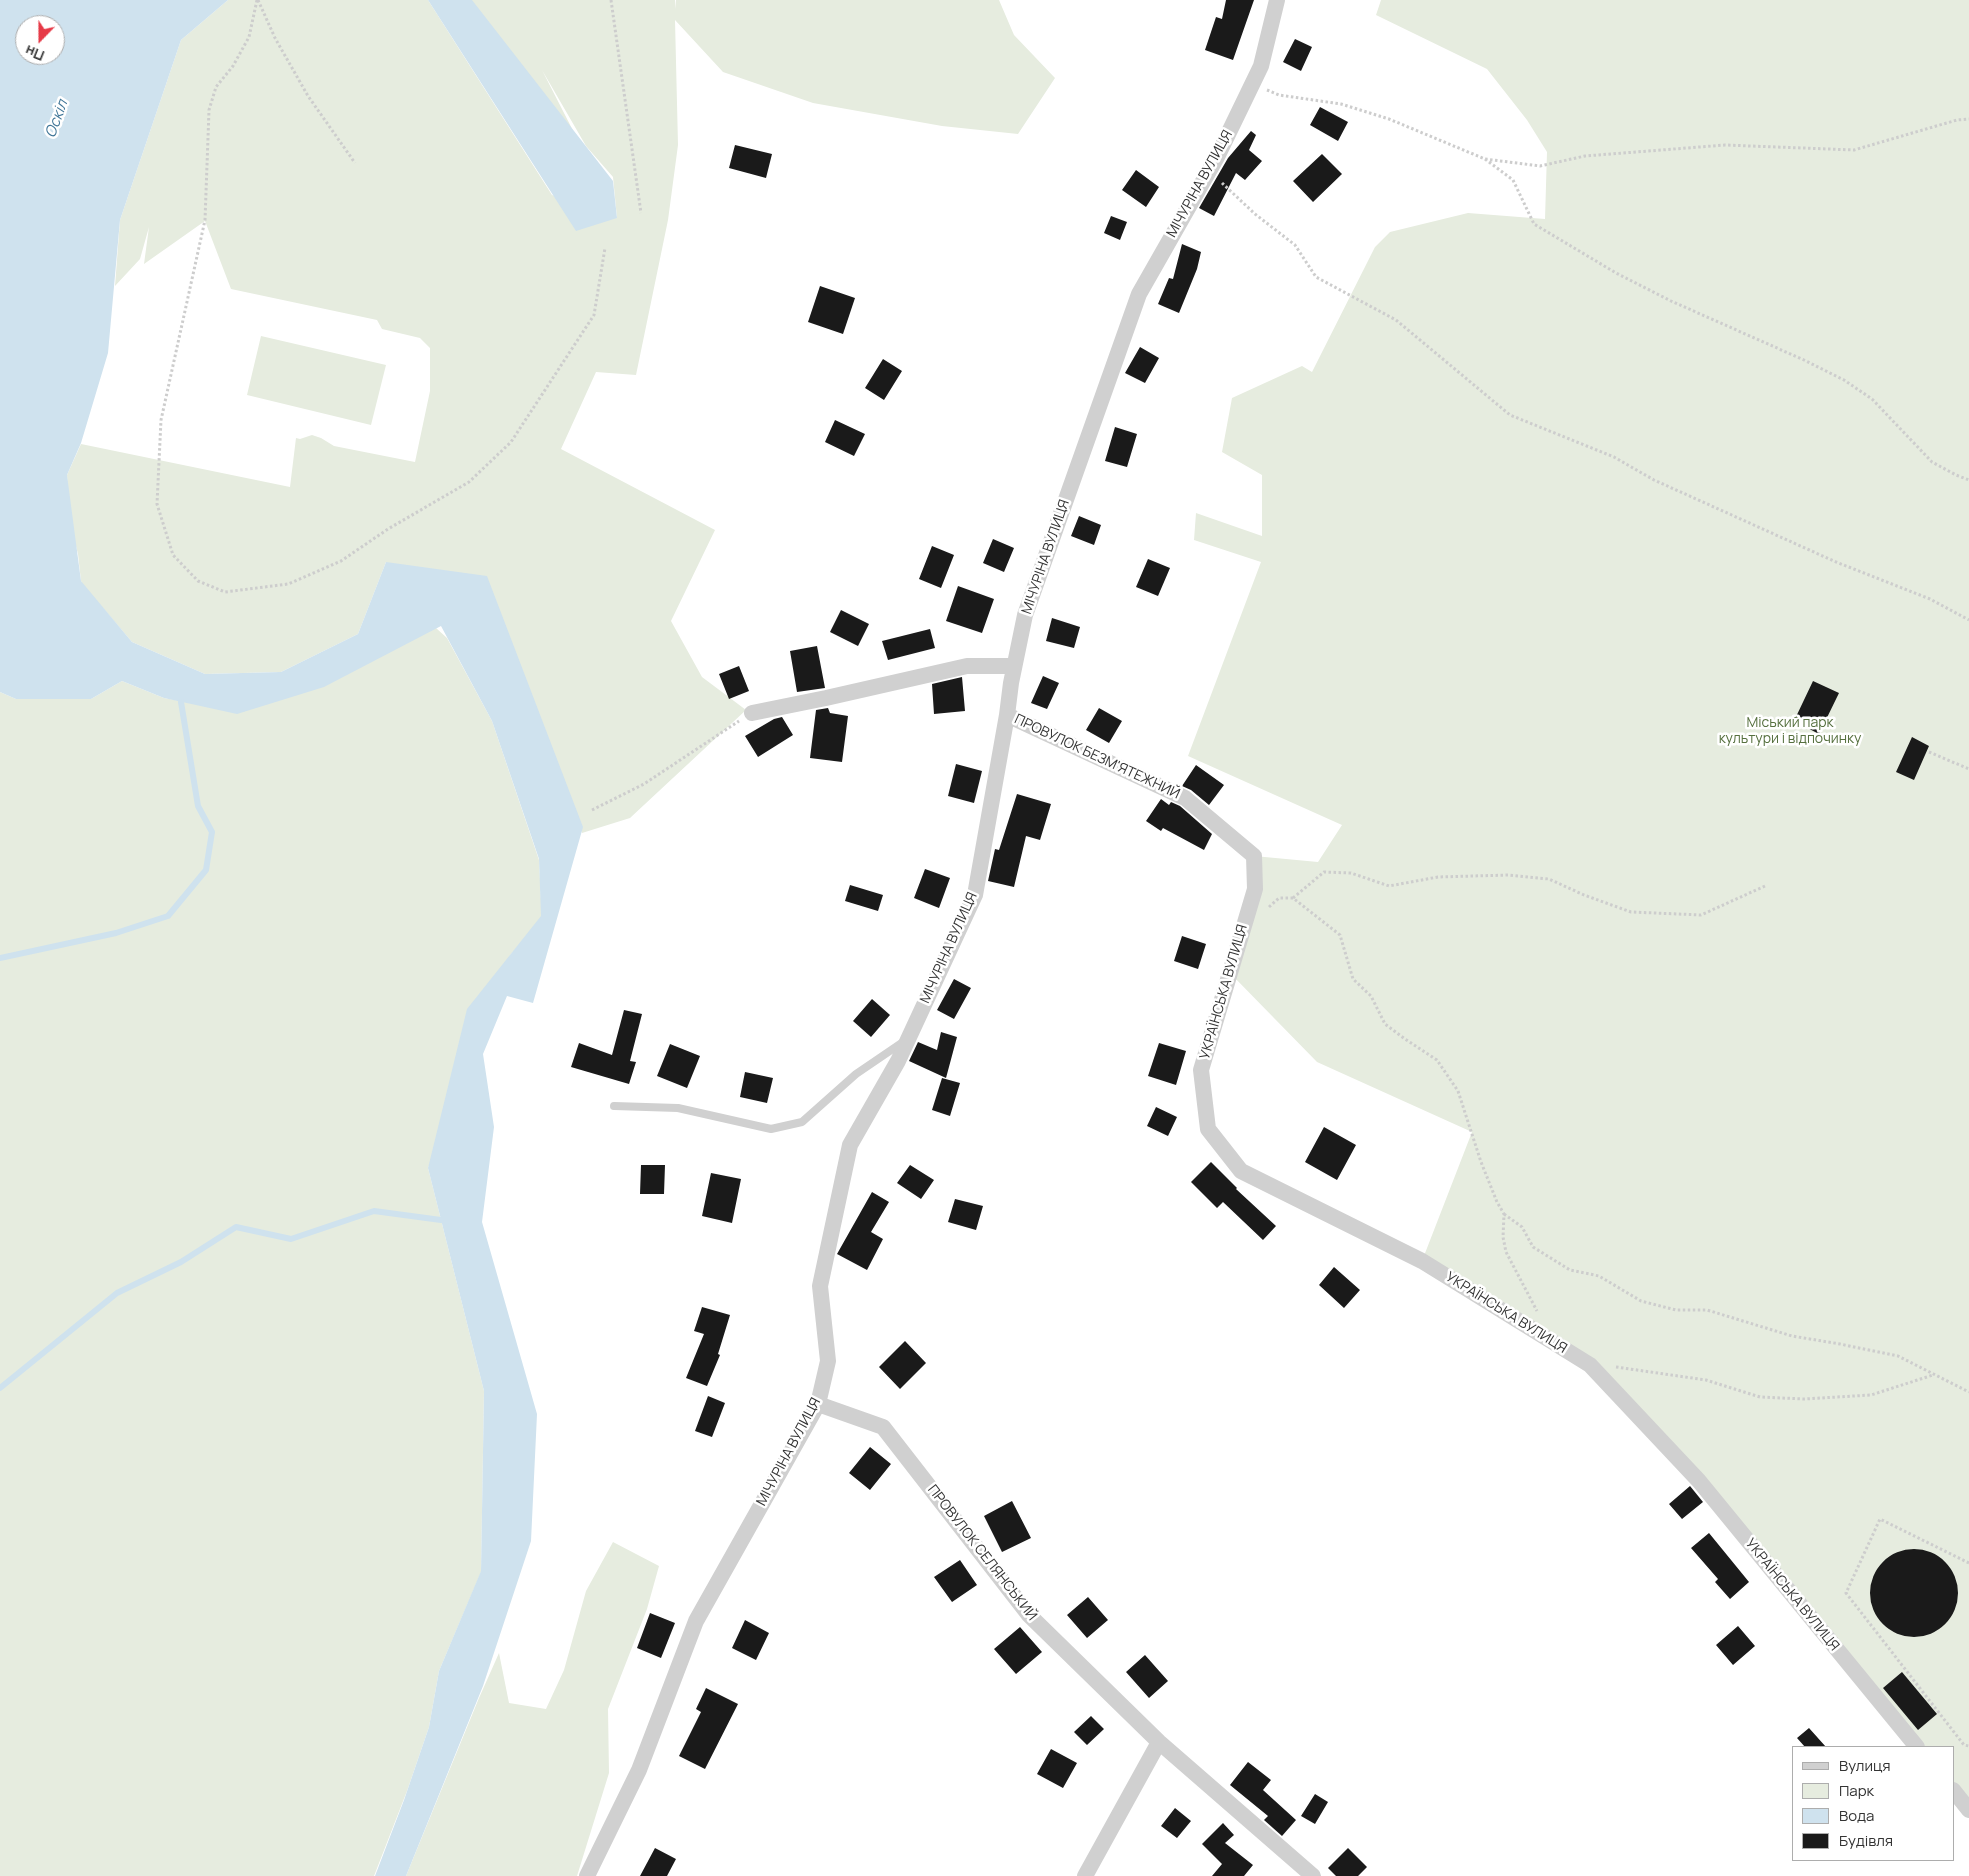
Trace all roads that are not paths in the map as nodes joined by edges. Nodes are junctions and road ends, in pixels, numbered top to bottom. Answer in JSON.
{"nodes":[{"id":1,"x":1277,"y":0,"type":"edge"},
{"id":2,"x":1014,"y":666,"type":"junction"},
{"id":3,"x":752,"y":713,"type":"road end"},
{"id":4,"x":1007,"y":715,"type":"junction"},
{"id":5,"x":1255,"y":889,"type":"joint"},
{"id":6,"x":909,"y":1038,"type":"junction"},
{"id":7,"x":614,"y":1106,"type":"dead end"},
{"id":8,"x":818,"y":1404,"type":"junction"},
{"id":9,"x":1159,"y":1742,"type":"junction"},
{"id":10,"x":1916,"y":1746,"type":"edge"},
{"id":11,"x":1954,"y":1791,"type":"edge"},
{"id":12,"x":1969,"y":1810,"type":"edge"},
{"id":13,"x":587,"y":1876,"type":"edge"},
{"id":14,"x":1085,"y":1876,"type":"edge"},
{"id":15,"x":1313,"y":1876,"type":"edge"}],
"edges":[{"from":1,"to":2,"type":"street","name":"МІЧУРІНА ВУЛИЦЯ"},
{"from":2,"to":3,"type":"street"},
{"from":2,"to":4,"type":"street","name":"МІЧУРІНА ВУЛИЦЯ"},
{"from":4,"to":5,"type":"street","name":"ПРОВУЛОК БЕЗМ'ЯТЕЖНИЙ"},
{"from":4,"to":6,"type":"street","name":"МІЧУРІНА ВУЛИЦЯ"},
{"from":5,"to":10,"type":"street","name":"УКРАЇНСЬКА ВУЛИЦЯ"},
{"from":6,"to":7,"type":"lane"},
{"from":6,"to":8,"type":"street","name":"МІЧУРІНА ВУЛИЦЯ"},
{"from":8,"to":9,"type":"street","name":"ПРОВУЛОК СЕЛЯНСЬКИЙ"},
{"from":8,"to":13,"type":"street","name":"МІЧУРІНА ВУЛИЦЯ"},
{"from":9,"to":14,"type":"street"},
{"from":9,"to":15,"type":"street","name":"ПРОВУЛОК СЕЛЯНСЬКИЙ"},
{"from":11,"to":12,"type":"street"}]}
